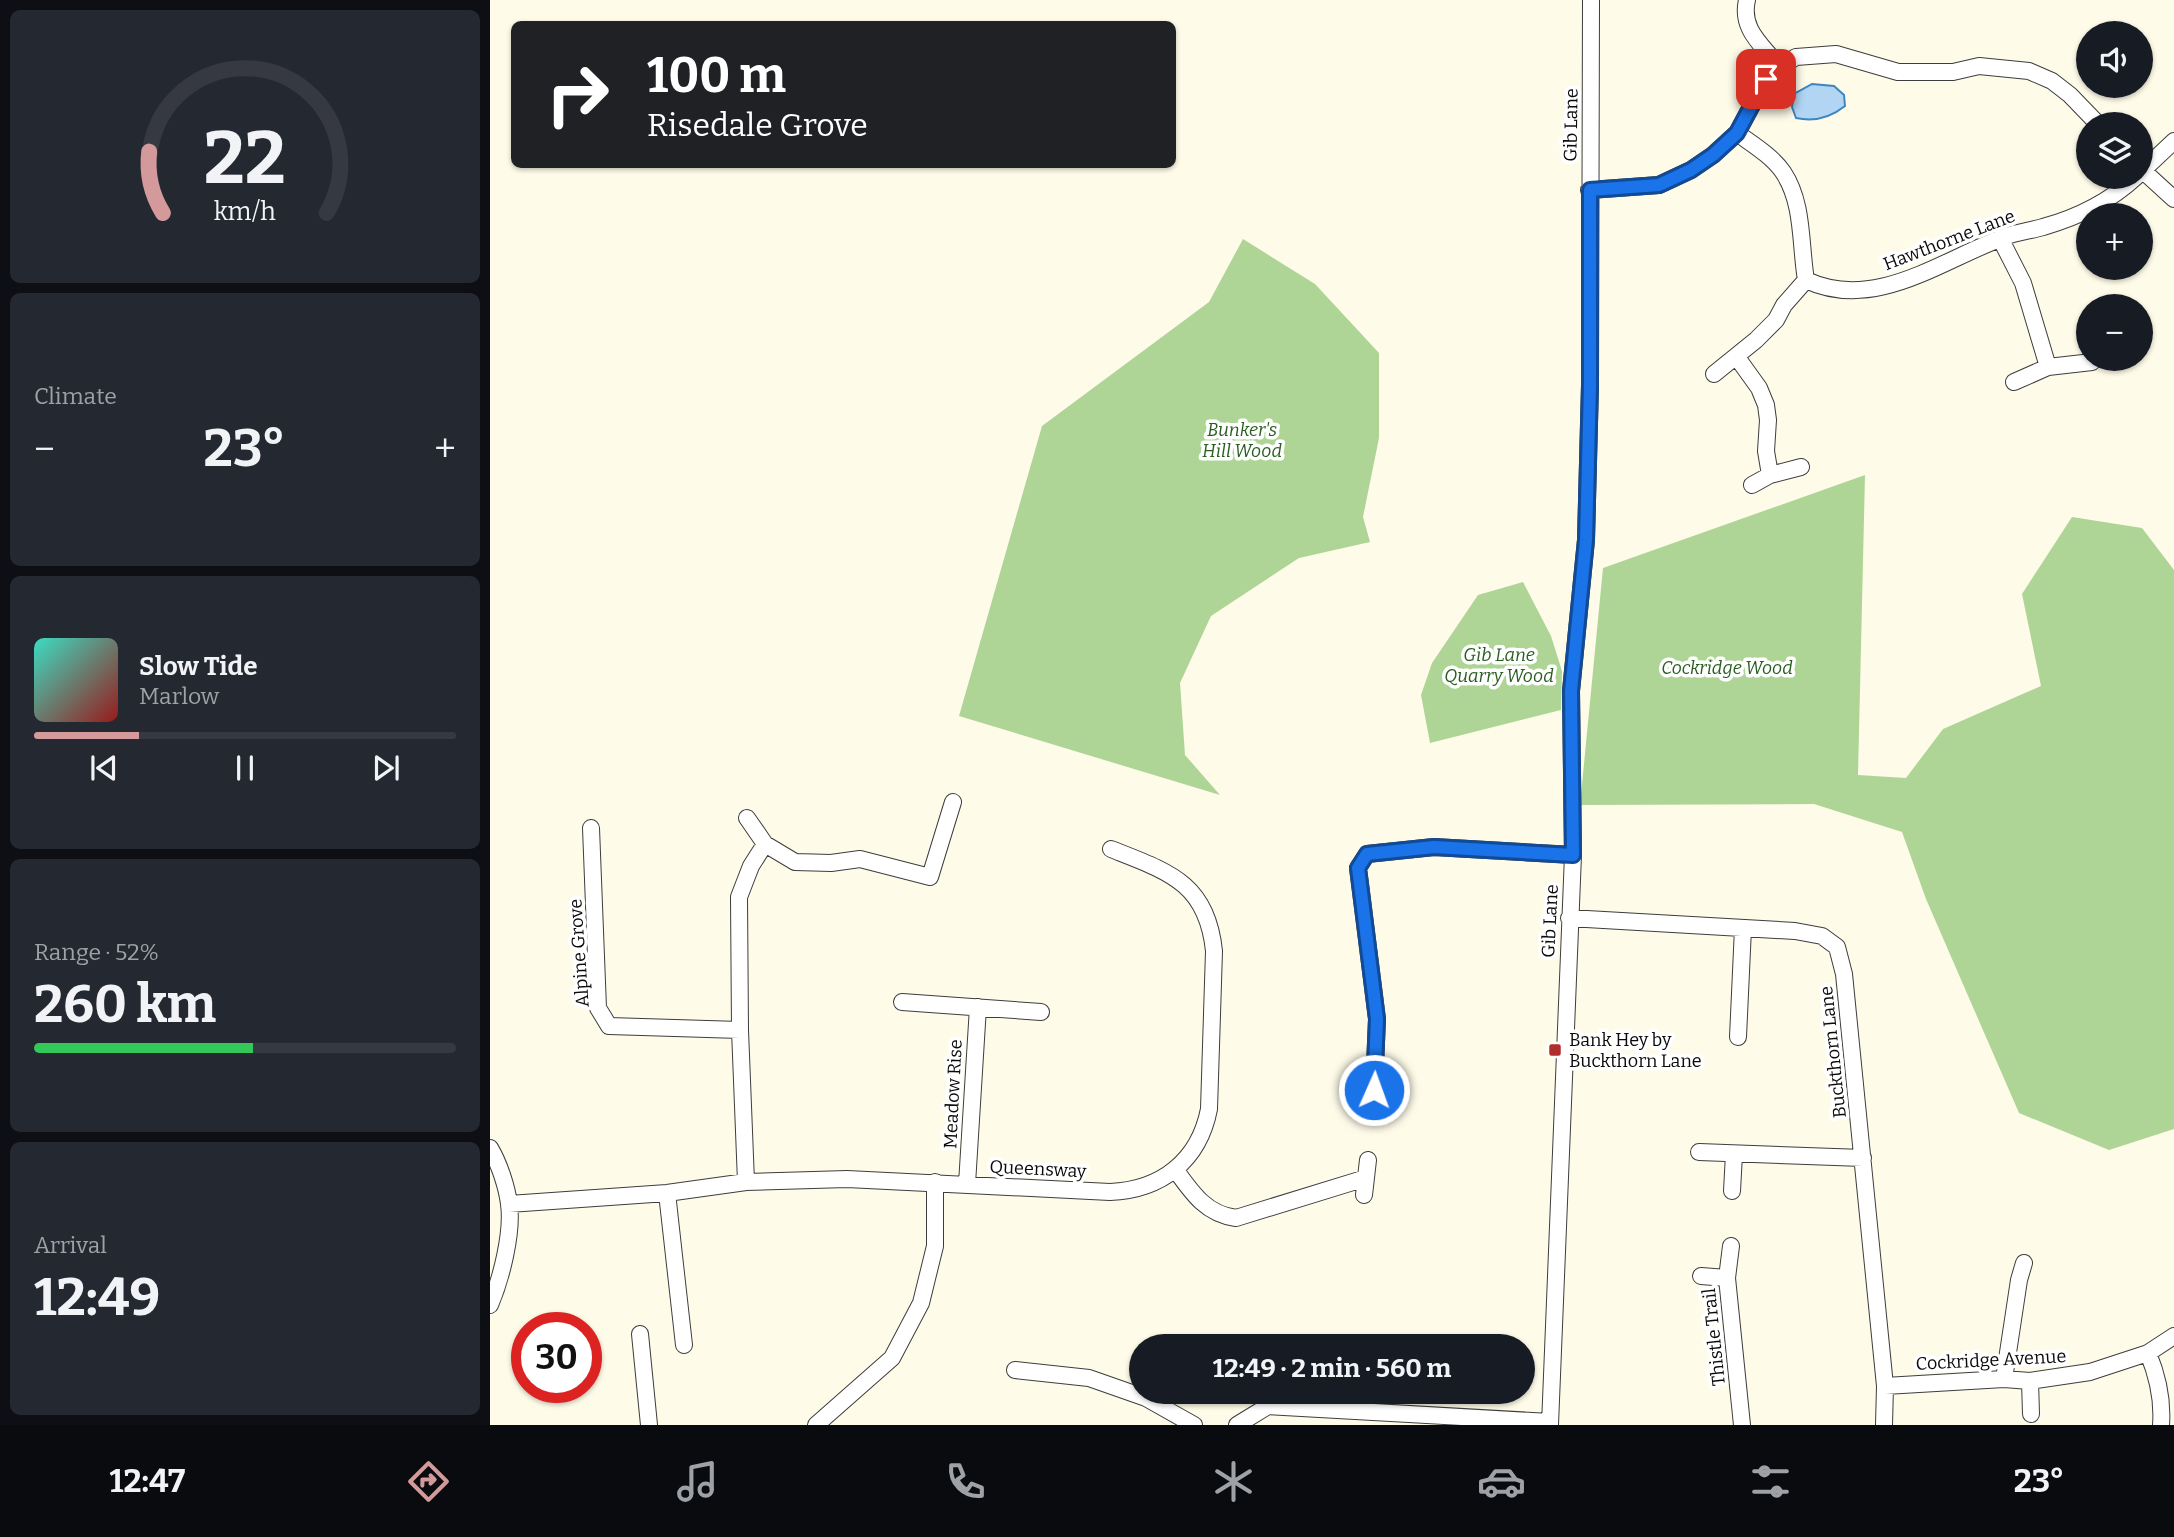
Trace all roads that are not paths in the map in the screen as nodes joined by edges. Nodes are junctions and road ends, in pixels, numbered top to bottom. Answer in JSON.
{"nodes":[{"id":1,"x":1591,"y":0,"type":"edge"},
{"id":2,"x":1747,"y":0,"type":"edge"},
{"id":3,"x":1779,"y":67,"type":"junction"},
{"id":4,"x":2086,"y":112,"type":"edge"},
{"id":5,"x":1737,"y":133,"type":"junction"},
{"id":6,"x":2174,"y":141,"type":"edge"},
{"id":7,"x":2153,"y":160,"type":"edge"},
{"id":8,"x":2153,"y":182,"type":"edge"},
{"id":9,"x":2123,"y":189,"type":"edge"},
{"id":10,"x":1590,"y":190,"type":"junction"},
{"id":11,"x":2174,"y":199,"type":"edge"},
{"id":12,"x":2000,"y":238,"type":"junction"},
{"id":13,"x":1806,"y":280,"type":"junction"},
{"id":14,"x":1736,"y":356,"type":"junction"},
{"id":15,"x":2076,"y":364,"type":"edge"},
{"id":16,"x":2049,"y":367,"type":"junction"},
{"id":17,"x":1714,"y":374,"type":"dead end"},
{"id":18,"x":2014,"y":382,"type":"dead end"},
{"id":19,"x":1801,"y":467,"type":"dead end"},
{"id":20,"x":1770,"y":475,"type":"junction"},
{"id":21,"x":1752,"y":485,"type":"dead end"},
{"id":22,"x":953,"y":802,"type":"dead end"},
{"id":23,"x":747,"y":818,"type":"dead end"},
{"id":24,"x":591,"y":828,"type":"dead end"},
{"id":25,"x":765,"y":845,"type":"junction"},
{"id":26,"x":1111,"y":850,"type":"dead end"},
{"id":27,"x":1573,"y":855,"type":"junction"},
{"id":28,"x":1569,"y":918,"type":"junction"},
{"id":29,"x":1744,"y":928,"type":"junction"},
{"id":30,"x":902,"y":1002,"type":"dead end"},
{"id":31,"x":978,"y":1007,"type":"junction"},
{"id":32,"x":1041,"y":1012,"type":"dead end"},
{"id":33,"x":740,"y":1030,"type":"junction"},
{"id":34,"x":1738,"y":1037,"type":"dead end"},
{"id":35,"x":1374,"y":1090,"type":"dead end"},
{"id":36,"x":490,"y":1148,"type":"edge"},
{"id":37,"x":1699,"y":1152,"type":"dead end"},
{"id":38,"x":1734,"y":1154,"type":"junction"},
{"id":39,"x":1863,"y":1158,"type":"junction"},
{"id":40,"x":1368,"y":1160,"type":"dead end"},
{"id":41,"x":1175,"y":1169,"type":"junction"},
{"id":42,"x":746,"y":1182,"type":"junction"},
{"id":43,"x":935,"y":1182,"type":"junction"},
{"id":44,"x":967,"y":1184,"type":"junction"},
{"id":45,"x":1732,"y":1191,"type":"dead end"},
{"id":46,"x":667,"y":1192,"type":"junction"},
{"id":47,"x":509,"y":1204,"type":"junction"},
{"id":48,"x":1731,"y":1246,"type":"dead end"},
{"id":49,"x":2024,"y":1263,"type":"dead end"},
{"id":50,"x":1701,"y":1276,"type":"dead end"},
{"id":51,"x":1727,"y":1278,"type":"junction"},
{"id":52,"x":490,"y":1305,"type":"edge"},
{"id":53,"x":640,"y":1335,"type":"dead end"},
{"id":54,"x":2174,"y":1336,"type":"edge"},
{"id":55,"x":684,"y":1345,"type":"dead end"},
{"id":56,"x":2148,"y":1353,"type":"junction"},
{"id":57,"x":1015,"y":1370,"type":"dead end"},
{"id":58,"x":2004,"y":1379,"type":"junction"},
{"id":59,"x":2030,"y":1381,"type":"junction"},
{"id":60,"x":1885,"y":1386,"type":"junction"},
{"id":61,"x":2031,"y":1414,"type":"dead end"},
{"id":62,"x":1550,"y":1424,"type":"edge"},
{"id":63,"x":649,"y":1425,"type":"edge"},
{"id":64,"x":816,"y":1425,"type":"edge"},
{"id":65,"x":1194,"y":1425,"type":"edge"},
{"id":66,"x":1237,"y":1425,"type":"edge"},
{"id":67,"x":1742,"y":1425,"type":"edge"},
{"id":68,"x":1884,"y":1425,"type":"edge"},
{"id":69,"x":2161,"y":1425,"type":"edge"}],
"edges":[{"from":1,"to":10,"type":"street","name":"Gib Lane"},
{"from":2,"to":3,"type":"street"},
{"from":3,"to":4,"type":"street"},
{"from":3,"to":5,"type":"street"},
{"from":5,"to":10,"type":"street"},
{"from":5,"to":13,"type":"street"},
{"from":6,"to":7,"type":"street","name":"Hawthorne Lane"},
{"from":8,"to":11,"type":"street"},
{"from":9,"to":12,"type":"street","name":"Hawthorne Lane"},
{"from":10,"to":27,"type":"street","name":"Gib Lane"},
{"from":12,"to":13,"type":"street","name":"Hawthorne Lane"},
{"from":12,"to":16,"type":"street"},
{"from":13,"to":14,"type":"street"},
{"from":14,"to":17,"type":"street"},
{"from":14,"to":20,"type":"street"},
{"from":15,"to":16,"type":"street"},
{"from":16,"to":18,"type":"street"},
{"from":19,"to":20,"type":"street"},
{"from":20,"to":21,"type":"street"},
{"from":22,"to":25,"type":"street"},
{"from":23,"to":25,"type":"street"},
{"from":24,"to":33,"type":"street","name":"Alpine Grove"},
{"from":25,"to":33,"type":"street"},
{"from":26,"to":41,"type":"street","name":"Queensway"},
{"from":27,"to":28,"type":"street","name":"Gib Lane"},
{"from":27,"to":35,"type":"street"},
{"from":28,"to":29,"type":"street","name":"Buckthorn Lane"},
{"from":28,"to":62,"type":"street","name":"Gib Lane"},
{"from":29,"to":34,"type":"street"},
{"from":29,"to":39,"type":"street","name":"Buckthorn Lane"},
{"from":30,"to":31,"type":"street"},
{"from":31,"to":32,"type":"street"},
{"from":31,"to":44,"type":"street","name":"Meadow Rise"},
{"from":33,"to":42,"type":"street"},
{"from":36,"to":47,"type":"street"},
{"from":37,"to":38,"type":"street"},
{"from":38,"to":39,"type":"street"},
{"from":38,"to":45,"type":"street"},
{"from":39,"to":60,"type":"street","name":"Buckthorn Lane"},
{"from":40,"to":41,"type":"street"},
{"from":41,"to":44,"type":"street","name":"Queensway"},
{"from":42,"to":43,"type":"street","name":"Queensway"},
{"from":42,"to":46,"type":"street","name":"Queensway"},
{"from":43,"to":44,"type":"street","name":"Queensway"},
{"from":43,"to":64,"type":"street"},
{"from":46,"to":47,"type":"street","name":"Queensway"},
{"from":46,"to":55,"type":"street"},
{"from":47,"to":52,"type":"street"},
{"from":48,"to":51,"type":"street","name":"Thistle Trail"},
{"from":49,"to":58,"type":"street"},
{"from":50,"to":51,"type":"street"},
{"from":51,"to":67,"type":"street","name":"Thistle Trail"},
{"from":53,"to":63,"type":"street"},
{"from":54,"to":56,"type":"street","name":"Cockridge Avenue"},
{"from":56,"to":59,"type":"street","name":"Cockridge Avenue"},
{"from":56,"to":69,"type":"street"},
{"from":57,"to":65,"type":"street"},
{"from":58,"to":59,"type":"street","name":"Cockridge Avenue"},
{"from":58,"to":60,"type":"street","name":"Cockridge Avenue"},
{"from":59,"to":61,"type":"street"},
{"from":60,"to":68,"type":"street","name":"Buckthorn Lane"},
{"from":62,"to":66,"type":"street"}]}
